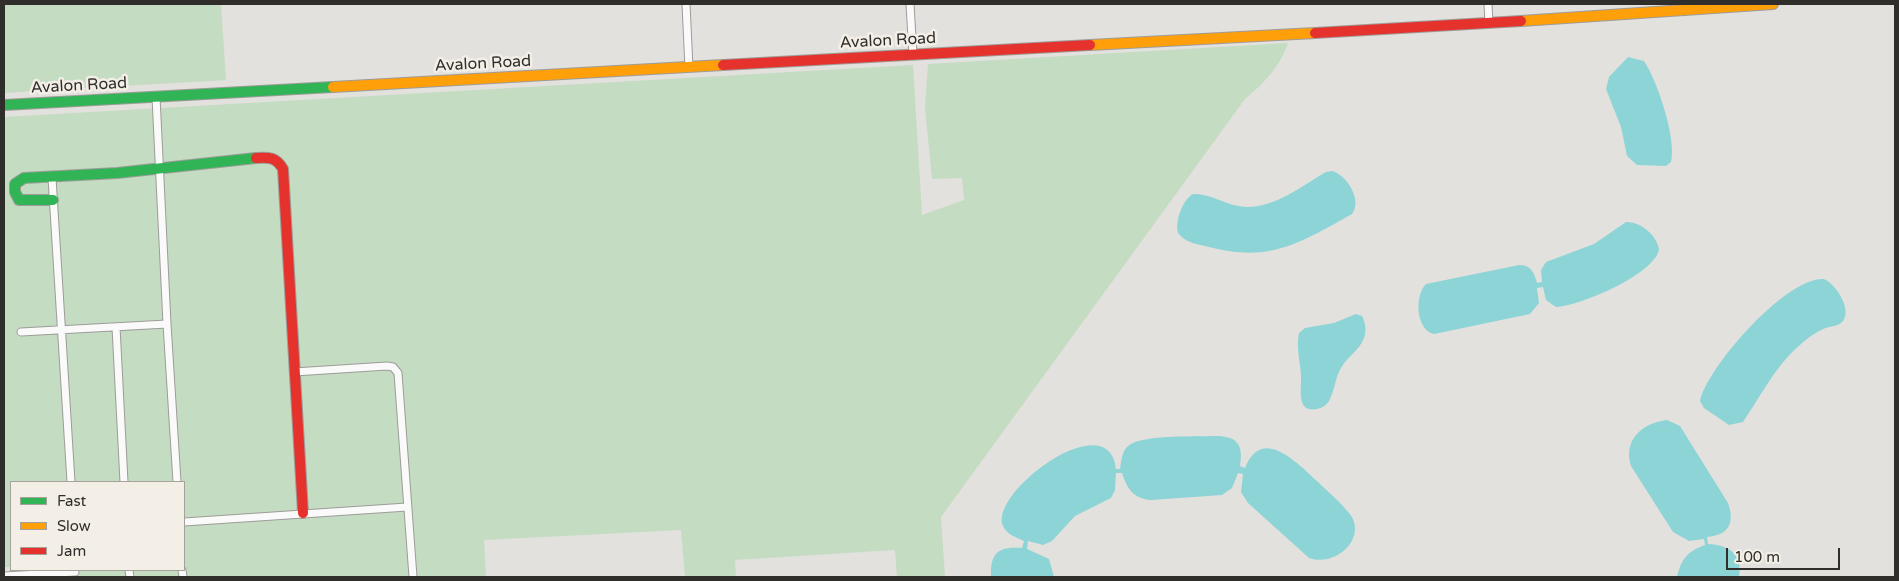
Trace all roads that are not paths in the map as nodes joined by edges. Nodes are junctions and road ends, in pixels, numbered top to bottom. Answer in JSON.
{"nodes":[{"id":1,"x":686,"y":4,"type":"edge"},
{"id":2,"x":910,"y":4,"type":"edge"},
{"id":3,"x":1488,"y":4,"type":"edge"},
{"id":4,"x":1773,"y":4,"type":"edge"},
{"id":5,"x":1489,"y":23,"type":"junction"},
{"id":6,"x":913,"y":55,"type":"junction"},
{"id":7,"x":689,"y":68,"type":"junction"},
{"id":8,"x":156,"y":97,"type":"junction"},
{"id":9,"x":4,"y":105,"type":"edge"},
{"id":10,"x":159,"y":168,"type":"junction"},
{"id":11,"x":52,"y":178,"type":"junction"},
{"id":12,"x":53,"y":200,"type":"junction"},
{"id":13,"x":167,"y":324,"type":"junction"},
{"id":14,"x":116,"y":327,"type":"junction"},
{"id":15,"x":63,"y":330,"type":"junction"},
{"id":16,"x":21,"y":332,"type":"dead end"},
{"id":17,"x":294,"y":372,"type":"junction"},
{"id":18,"x":71,"y":481,"type":"edge"},
{"id":19,"x":124,"y":481,"type":"edge"},
{"id":20,"x":177,"y":481,"type":"edge"},
{"id":21,"x":407,"y":507,"type":"junction"},
{"id":22,"x":303,"y":513,"type":"junction"},
{"id":23,"x":185,"y":522,"type":"edge"},
{"id":24,"x":75,"y":573,"type":"edge"},
{"id":25,"x":4,"y":576,"type":"edge"},
{"id":26,"x":413,"y":577,"type":"edge"}],
"edges":[{"from":1,"to":7,"type":"street"},
{"from":2,"to":6,"type":"street"},
{"from":3,"to":5,"type":"street"},
{"from":4,"to":5,"type":"main road","name":"Avalon Road"},
{"from":5,"to":6,"type":"main road","name":"Avalon Road"},
{"from":6,"to":7,"type":"main road","name":"Avalon Road"},
{"from":7,"to":8,"type":"main road","name":"Avalon Road"},
{"from":8,"to":9,"type":"main road","name":"Avalon Road"},
{"from":8,"to":10,"type":"street"},
{"from":10,"to":11,"type":"main road"},
{"from":10,"to":13,"type":"street"},
{"from":10,"to":17,"type":"main road"},
{"from":11,"to":12,"type":"street"},
{"from":11,"to":12,"type":"main road"},
{"from":12,"to":15,"type":"street"},
{"from":13,"to":14,"type":"street"},
{"from":13,"to":20,"type":"street"},
{"from":14,"to":15,"type":"street"},
{"from":14,"to":19,"type":"street"},
{"from":15,"to":16,"type":"street"},
{"from":15,"to":18,"type":"street"},
{"from":17,"to":21,"type":"street"},
{"from":17,"to":22,"type":"main road"},
{"from":21,"to":22,"type":"street"},
{"from":21,"to":26,"type":"street"},
{"from":22,"to":23,"type":"street"},
{"from":24,"to":25,"type":"street"}]}
